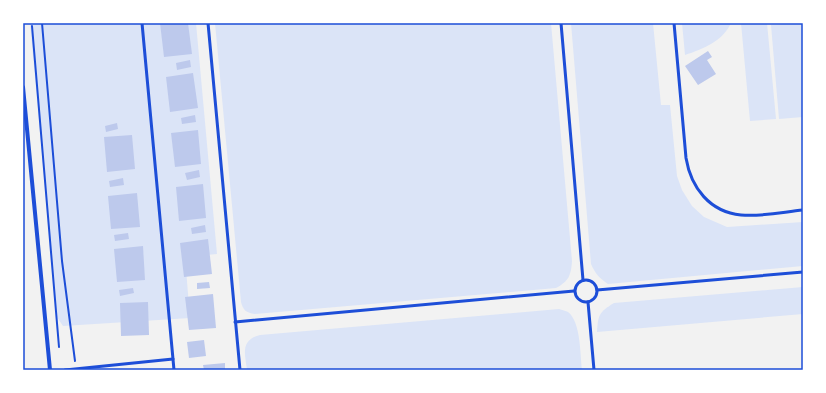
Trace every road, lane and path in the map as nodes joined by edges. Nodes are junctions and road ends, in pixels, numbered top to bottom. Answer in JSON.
{"nodes":[{"id":1,"x":42,"y":23,"type":"edge"},
{"id":2,"x":142,"y":23,"type":"edge"},
{"id":3,"x":208,"y":23,"type":"edge"},
{"id":4,"x":561,"y":23,"type":"edge"},
{"id":5,"x":674,"y":23,"type":"edge"},
{"id":6,"x":32,"y":26,"type":"dead end"},
{"id":7,"x":23,"y":86,"type":"edge"},
{"id":8,"x":803,"y":210,"type":"edge"},
{"id":9,"x":803,"y":272,"type":"edge"},
{"id":10,"x":583,"y":280,"type":"junction"},
{"id":11,"x":597,"y":290,"type":"junction"},
{"id":12,"x":574,"y":291,"type":"junction"},
{"id":13,"x":588,"y":302,"type":"junction"},
{"id":14,"x":235,"y":322,"type":"junction"},
{"id":15,"x":59,"y":347,"type":"dead end"},
{"id":16,"x":173,"y":359,"type":"junction"},
{"id":17,"x":75,"y":361,"type":"dead end"},
{"id":18,"x":50,"y":370,"type":"edge"},
{"id":19,"x":65,"y":370,"type":"edge"},
{"id":20,"x":174,"y":370,"type":"edge"},
{"id":21,"x":240,"y":370,"type":"edge"},
{"id":22,"x":594,"y":370,"type":"edge"}],
"edges":[{"from":1,"to":17,"type":"path"},
{"from":2,"to":16,"type":"lane"},
{"from":3,"to":14,"type":"lane"},
{"from":4,"to":10,"type":"lane"},
{"from":5,"to":8,"type":"lane"},
{"from":6,"to":15,"type":"path"},
{"from":7,"to":18,"type":"street"},
{"from":9,"to":11,"type":"lane"},
{"from":10,"to":11,"type":"lane"},
{"from":10,"to":12,"type":"lane"},
{"from":11,"to":13,"type":"lane"},
{"from":12,"to":13,"type":"lane"},
{"from":12,"to":14,"type":"lane"},
{"from":13,"to":22,"type":"lane"},
{"from":14,"to":21,"type":"lane"},
{"from":16,"to":19,"type":"lane"},
{"from":16,"to":20,"type":"lane"}]}
